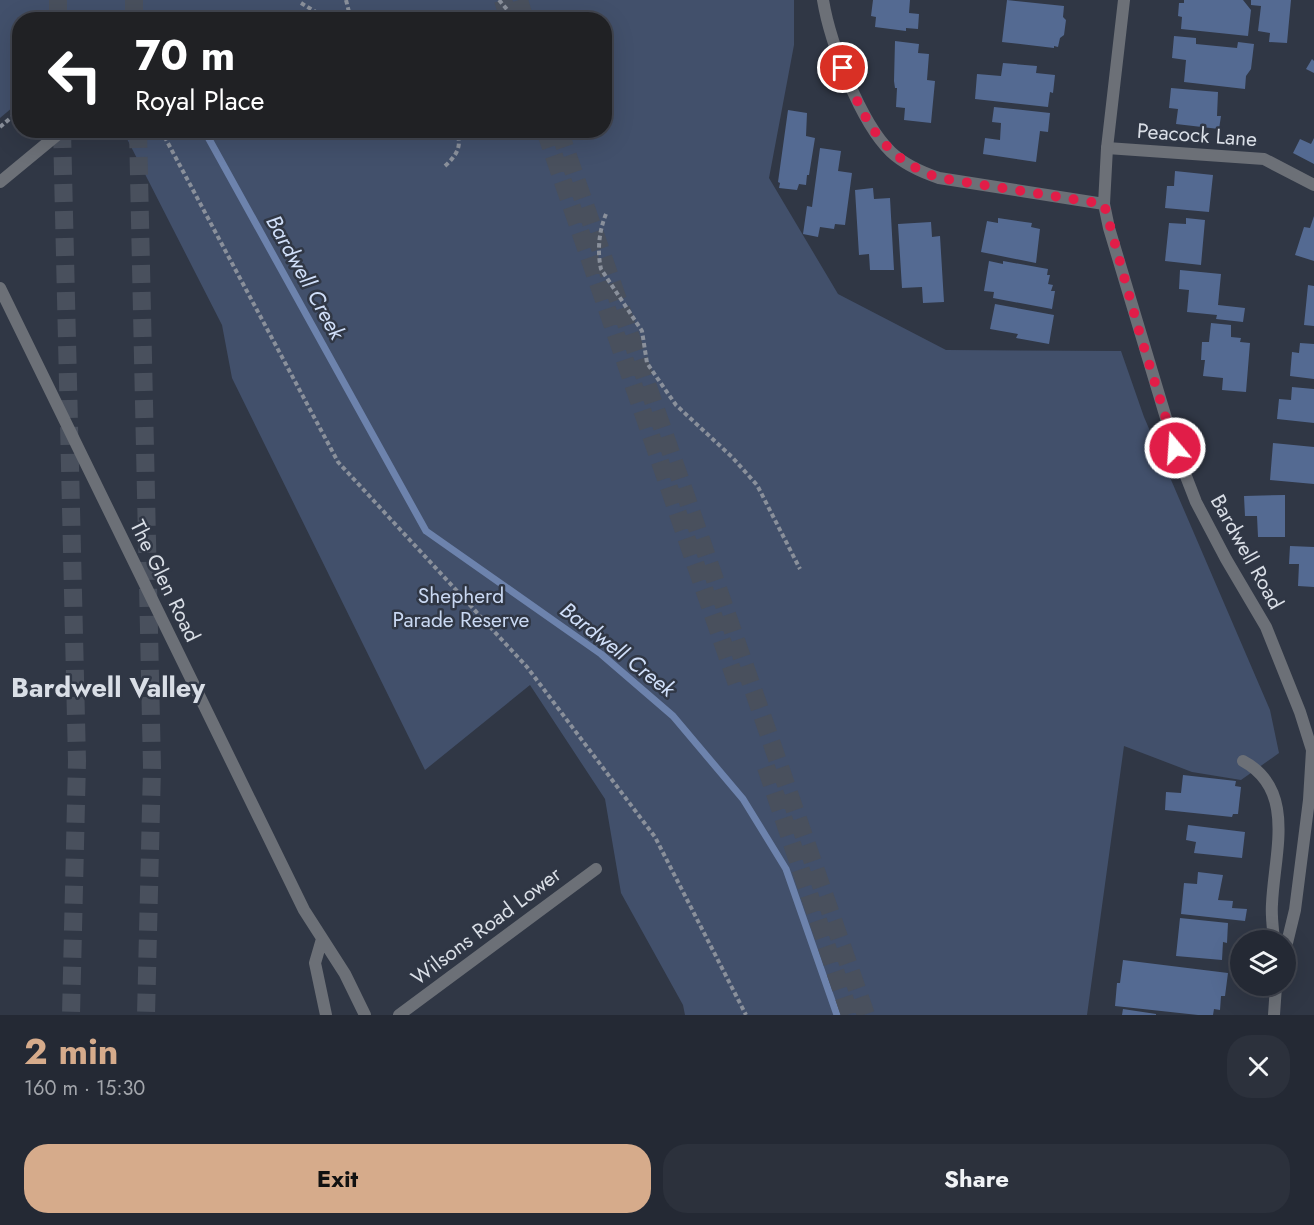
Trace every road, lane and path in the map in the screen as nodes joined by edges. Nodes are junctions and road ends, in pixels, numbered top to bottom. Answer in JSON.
{"nodes":[{"id":1,"x":499,"y":0,"type":"edge"},
{"id":2,"x":823,"y":0,"type":"edge"},
{"id":3,"x":1124,"y":0,"type":"edge"},
{"id":4,"x":301,"y":3,"type":"dead end"},
{"id":5,"x":316,"y":12,"type":"edge"},
{"id":6,"x":509,"y":12,"type":"edge"},
{"id":7,"x":12,"y":117,"type":"edge"},
{"id":8,"x":0,"y":127,"type":"edge"},
{"id":9,"x":53,"y":138,"type":"edge"},
{"id":10,"x":165,"y":138,"type":"edge"},
{"id":11,"x":458,"y":138,"type":"edge"},
{"id":12,"x":1107,"y":148,"type":"junction"},
{"id":13,"x":445,"y":166,"type":"dead end"},
{"id":14,"x":0,"y":182,"type":"edge"},
{"id":15,"x":1314,"y":185,"type":"edge"},
{"id":16,"x":1104,"y":204,"type":"junction"},
{"id":17,"x":606,"y":214,"type":"dead end"},
{"id":18,"x":0,"y":288,"type":"edge"},
{"id":19,"x":800,"y":568,"type":"dead end"},
{"id":20,"x":1243,"y":760,"type":"dead end"},
{"id":21,"x":1313,"y":770,"type":"edge"},
{"id":22,"x":1312,"y":801,"type":"edge"},
{"id":23,"x":596,"y":869,"type":"dead end"},
{"id":24,"x":1273,"y":930,"type":"edge"},
{"id":25,"x":1290,"y":930,"type":"edge"},
{"id":26,"x":322,"y":939,"type":"junction"},
{"id":27,"x":1275,"y":996,"type":"edge"},
{"id":28,"x":326,"y":1015,"type":"edge"},
{"id":29,"x":365,"y":1015,"type":"edge"},
{"id":30,"x":399,"y":1015,"type":"edge"},
{"id":31,"x":746,"y":1015,"type":"edge"},
{"id":32,"x":1274,"y":1015,"type":"edge"}],
"edges":[{"from":1,"to":6,"type":"path"},
{"from":2,"to":16,"type":"street"},
{"from":3,"to":12,"type":"street","name":"Bardwell Road"},
{"from":4,"to":5,"type":"path"},
{"from":7,"to":8,"type":"path"},
{"from":9,"to":14,"type":"street"},
{"from":10,"to":31,"type":"path"},
{"from":11,"to":13,"type":"path"},
{"from":12,"to":15,"type":"street","name":"Peacock Lane"},
{"from":12,"to":16,"type":"street","name":"Bardwell Road"},
{"from":16,"to":21,"type":"street","name":"Bardwell Road"},
{"from":17,"to":19,"type":"path"},
{"from":18,"to":26,"type":"street","name":"The Glen Road"},
{"from":20,"to":24,"type":"street"},
{"from":21,"to":22,"type":"street","name":"Bardwell Road"},
{"from":22,"to":25,"type":"street","name":"Bardwell Road"},
{"from":23,"to":30,"type":"street","name":"Wilsons Road Lower"},
{"from":26,"to":28,"type":"street"},
{"from":26,"to":29,"type":"street","name":"The Glen Road"},
{"from":27,"to":32,"type":"street"}]}
